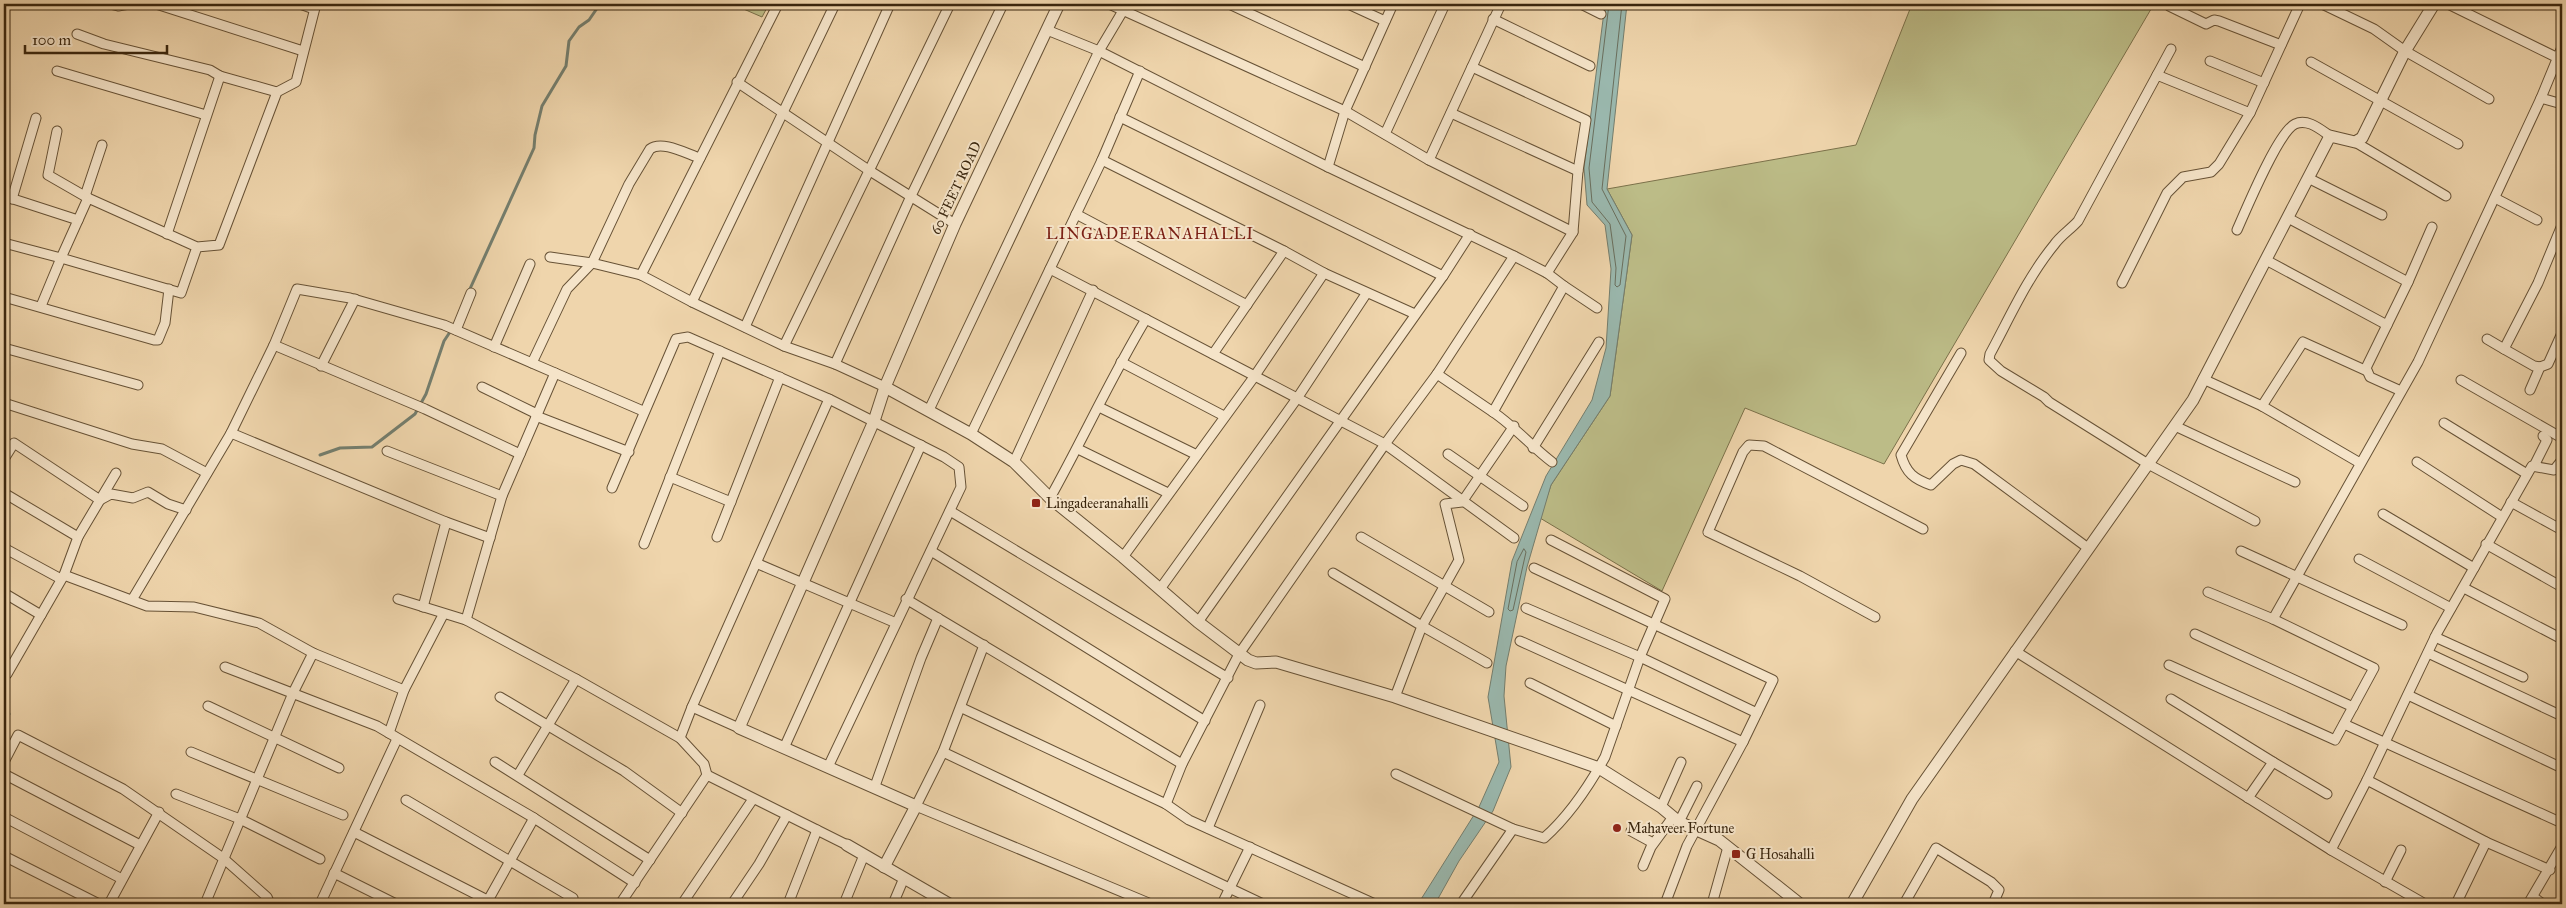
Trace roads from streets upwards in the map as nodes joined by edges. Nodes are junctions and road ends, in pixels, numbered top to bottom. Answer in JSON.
{"nodes":[{"id":1,"x":110,"y":4,"type":"edge"},
{"id":2,"x":129,"y":4,"type":"edge"},
{"id":3,"x":156,"y":4,"type":"edge"},
{"id":4,"x":300,"y":4,"type":"edge"},
{"id":5,"x":778,"y":4,"type":"edge"},
{"id":6,"x":836,"y":4,"type":"edge"},
{"id":7,"x":890,"y":4,"type":"edge"},
{"id":8,"x":950,"y":4,"type":"edge"},
{"id":9,"x":1003,"y":4,"type":"edge"},
{"id":10,"x":1059,"y":4,"type":"edge"},
{"id":11,"x":1109,"y":4,"type":"edge"},
{"id":12,"x":1229,"y":4,"type":"edge"},
{"id":13,"x":1348,"y":4,"type":"edge"},
{"id":14,"x":1393,"y":4,"type":"edge"},
{"id":15,"x":1445,"y":4,"type":"edge"},
{"id":16,"x":1501,"y":4,"type":"edge"},
{"id":17,"x":1581,"y":4,"type":"edge"},
{"id":18,"x":2300,"y":4,"type":"edge"},
{"id":19,"x":2322,"y":4,"type":"edge"},
{"id":20,"x":2434,"y":4,"type":"edge"},
{"id":21,"x":2448,"y":4,"type":"edge"},
{"id":22,"x":315,"y":6,"type":"edge"},
{"id":23,"x":2169,"y":6,"type":"dead end"},
{"id":24,"x":1125,"y":7,"type":"edge"},
{"id":25,"x":1601,"y":14,"type":"dead end"},
{"id":26,"x":1493,"y":19,"type":"junction"},
{"id":27,"x":1385,"y":21,"type":"junction"},
{"id":28,"x":1047,"y":30,"type":"junction"},
{"id":29,"x":77,"y":34,"type":"dead end"},
{"id":30,"x":2281,"y":44,"type":"junction"},
{"id":31,"x":2562,"y":47,"type":"edge"},
{"id":32,"x":2171,"y":50,"type":"dead end"},
{"id":33,"x":1099,"y":51,"type":"junction"},
{"id":34,"x":2405,"y":51,"type":"junction"},
{"id":35,"x":304,"y":52,"type":"junction"},
{"id":36,"x":2560,"y":59,"type":"edge"},
{"id":37,"x":2210,"y":60,"type":"dead end"},
{"id":38,"x":2310,"y":62,"type":"dead end"},
{"id":39,"x":1590,"y":66,"type":"dead end"},
{"id":40,"x":1365,"y":67,"type":"junction"},
{"id":41,"x":1472,"y":67,"type":"junction"},
{"id":42,"x":57,"y":71,"type":"dead end"},
{"id":43,"x":1140,"y":71,"type":"junction"},
{"id":44,"x":2157,"y":75,"type":"junction"},
{"id":45,"x":220,"y":76,"type":"junction"},
{"id":46,"x":737,"y":82,"type":"junction"},
{"id":47,"x":2264,"y":83,"type":"junction"},
{"id":48,"x":277,"y":92,"type":"junction"},
{"id":49,"x":2541,"y":98,"type":"junction"},
{"id":50,"x":2488,"y":99,"type":"dead end"},
{"id":51,"x":2380,"y":101,"type":"junction"},
{"id":52,"x":2562,"y":104,"type":"edge"},
{"id":53,"x":1345,"y":111,"type":"junction"},
{"id":54,"x":784,"y":112,"type":"junction"},
{"id":55,"x":1451,"y":113,"type":"junction"},
{"id":56,"x":2250,"y":113,"type":"junction"},
{"id":57,"x":206,"y":115,"type":"junction"},
{"id":58,"x":1120,"y":117,"type":"junction"},
{"id":59,"x":36,"y":118,"type":"dead end"},
{"id":60,"x":57,"y":131,"type":"dead end"},
{"id":61,"x":1384,"y":134,"type":"junction"},
{"id":62,"x":2330,"y":136,"type":"junction"},
{"id":63,"x":828,"y":142,"type":"junction"},
{"id":64,"x":2354,"y":142,"type":"junction"},
{"id":65,"x":2458,"y":144,"type":"dead end"},
{"id":66,"x":102,"y":145,"type":"dead end"},
{"id":67,"x":700,"y":158,"type":"junction"},
{"id":68,"x":1102,"y":160,"type":"junction"},
{"id":69,"x":1429,"y":160,"type":"junction"},
{"id":70,"x":1328,"y":167,"type":"junction"},
{"id":71,"x":870,"y":171,"type":"junction"},
{"id":72,"x":1578,"y":171,"type":"junction"},
{"id":73,"x":2308,"y":178,"type":"junction"},
{"id":74,"x":911,"y":196,"type":"junction"},
{"id":75,"x":2446,"y":196,"type":"dead end"},
{"id":76,"x":87,"y":197,"type":"junction"},
{"id":77,"x":8,"y":198,"type":"edge"},
{"id":78,"x":2495,"y":198,"type":"junction"},
{"id":79,"x":1076,"y":214,"type":"junction"},
{"id":80,"x":2382,"y":215,"type":"dead end"},
{"id":81,"x":2288,"y":218,"type":"junction"},
{"id":82,"x":78,"y":220,"type":"junction"},
{"id":83,"x":2537,"y":220,"type":"dead end"},
{"id":84,"x":955,"y":224,"type":"junction"},
{"id":85,"x":2562,"y":225,"type":"edge"},
{"id":86,"x":2432,"y":227,"type":"dead end"},
{"id":87,"x":2237,"y":230,"type":"dead end"},
{"id":88,"x":1573,"y":232,"type":"junction"},
{"id":89,"x":168,"y":234,"type":"junction"},
{"id":90,"x":1470,"y":234,"type":"junction"},
{"id":91,"x":4,"y":243,"type":"edge"},
{"id":92,"x":197,"y":247,"type":"junction"},
{"id":93,"x":1284,"y":251,"type":"junction"},
{"id":94,"x":550,"y":256,"type":"dead end"},
{"id":95,"x":1514,"y":256,"type":"junction"},
{"id":96,"x":61,"y":258,"type":"junction"},
{"id":97,"x":2266,"y":260,"type":"junction"},
{"id":98,"x":592,"y":263,"type":"junction"},
{"id":99,"x":530,"y":264,"type":"dead end"},
{"id":100,"x":1050,"y":268,"type":"junction"},
{"id":101,"x":1324,"y":273,"type":"junction"},
{"id":102,"x":1547,"y":273,"type":"junction"},
{"id":103,"x":641,"y":275,"type":"junction"},
{"id":104,"x":1443,"y":276,"type":"junction"},
{"id":105,"x":2408,"y":282,"type":"junction"},
{"id":106,"x":2122,"y":283,"type":"dead end"},
{"id":107,"x":1564,"y":286,"type":"junction"},
{"id":108,"x":169,"y":289,"type":"junction"},
{"id":109,"x":1093,"y":290,"type":"junction"},
{"id":110,"x":471,"y":293,"type":"dead end"},
{"id":111,"x":1366,"y":294,"type":"junction"},
{"id":112,"x":4,"y":297,"type":"edge"},
{"id":113,"x":355,"y":299,"type":"junction"},
{"id":114,"x":692,"y":302,"type":"junction"},
{"id":115,"x":1247,"y":305,"type":"junction"},
{"id":116,"x":41,"y":306,"type":"junction"},
{"id":117,"x":1597,"y":308,"type":"dead end"},
{"id":118,"x":1415,"y":314,"type":"junction"},
{"id":119,"x":1146,"y":319,"type":"junction"},
{"id":120,"x":2386,"y":325,"type":"junction"},
{"id":121,"x":745,"y":327,"type":"junction"},
{"id":122,"x":453,"y":329,"type":"junction"},
{"id":123,"x":2562,"y":333,"type":"edge"},
{"id":124,"x":2487,"y":339,"type":"dead end"},
{"id":125,"x":1599,"y":342,"type":"dead end"},
{"id":126,"x":274,"y":345,"type":"junction"},
{"id":127,"x":784,"y":346,"type":"junction"},
{"id":128,"x":494,"y":347,"type":"junction"},
{"id":129,"x":4,"y":348,"type":"edge"},
{"id":130,"x":2504,"y":349,"type":"junction"},
{"id":131,"x":720,"y":351,"type":"junction"},
{"id":132,"x":1961,"y":353,"type":"dead end"},
{"id":133,"x":1213,"y":354,"type":"junction"},
{"id":134,"x":1120,"y":362,"type":"junction"},
{"id":135,"x":532,"y":363,"type":"junction"},
{"id":136,"x":835,"y":364,"type":"junction"},
{"id":137,"x":322,"y":366,"type":"junction"},
{"id":138,"x":2540,"y":367,"type":"junction"},
{"id":139,"x":2367,"y":372,"type":"junction"},
{"id":140,"x":555,"y":373,"type":"junction"},
{"id":141,"x":1437,"y":374,"type":"junction"},
{"id":142,"x":780,"y":377,"type":"junction"},
{"id":143,"x":1254,"y":377,"type":"junction"},
{"id":144,"x":2203,"y":379,"type":"junction"},
{"id":145,"x":2461,"y":380,"type":"dead end"},
{"id":146,"x":138,"y":385,"type":"dead end"},
{"id":147,"x":482,"y":387,"type":"dead end"},
{"id":148,"x":885,"y":387,"type":"junction"},
{"id":149,"x":2530,"y":390,"type":"dead end"},
{"id":150,"x":2401,"y":391,"type":"junction"},
{"id":151,"x":1298,"y":397,"type":"junction"},
{"id":152,"x":829,"y":399,"type":"junction"},
{"id":153,"x":4,"y":403,"type":"edge"},
{"id":154,"x":2262,"y":406,"type":"junction"},
{"id":155,"x":1099,"y":407,"type":"junction"},
{"id":156,"x":929,"y":410,"type":"junction"},
{"id":157,"x":643,"y":411,"type":"junction"},
{"id":158,"x":1492,"y":412,"type":"junction"},
{"id":159,"x":537,"y":415,"type":"junction"},
{"id":160,"x":1224,"y":416,"type":"junction"},
{"id":161,"x":1341,"y":420,"type":"junction"},
{"id":162,"x":874,"y":421,"type":"junction"},
{"id":163,"x":2444,"y":423,"type":"dead end"},
{"id":164,"x":1514,"y":426,"type":"junction"},
{"id":165,"x":2175,"y":426,"type":"junction"},
{"id":166,"x":231,"y":433,"type":"junction"},
{"id":167,"x":971,"y":434,"type":"junction"},
{"id":168,"x":2543,"y":436,"type":"dead end"},
{"id":169,"x":2562,"y":438,"type":"edge"},
{"id":170,"x":921,"y":444,"type":"junction"},
{"id":171,"x":1385,"y":444,"type":"junction"},
{"id":172,"x":1078,"y":448,"type":"junction"},
{"id":173,"x":1533,"y":448,"type":"junction"},
{"id":174,"x":387,"y":451,"type":"dead end"},
{"id":175,"x":629,"y":452,"type":"junction"},
{"id":176,"x":520,"y":454,"type":"junction"},
{"id":177,"x":1448,"y":454,"type":"dead end"},
{"id":178,"x":1197,"y":455,"type":"junction"},
{"id":179,"x":4,"y":459,"type":"edge"},
{"id":180,"x":2562,"y":460,"type":"edge"},
{"id":181,"x":1014,"y":462,"type":"junction"},
{"id":182,"x":1552,"y":462,"type":"dead end"},
{"id":183,"x":2417,"y":462,"type":"dead end"},
{"id":184,"x":2360,"y":463,"type":"junction"},
{"id":185,"x":2148,"y":464,"type":"junction"},
{"id":186,"x":2534,"y":466,"type":"junction"},
{"id":187,"x":2554,"y":470,"type":"junction"},
{"id":188,"x":116,"y":473,"type":"dead end"},
{"id":189,"x":207,"y":474,"type":"junction"},
{"id":190,"x":2527,"y":474,"type":"junction"},
{"id":191,"x":2562,"y":475,"type":"edge"},
{"id":192,"x":670,"y":477,"type":"junction"},
{"id":193,"x":1479,"y":477,"type":"junction"},
{"id":194,"x":2295,"y":482,"type":"dead end"},
{"id":195,"x":612,"y":488,"type":"dead end"},
{"id":196,"x":4,"y":493,"type":"edge"},
{"id":197,"x":1168,"y":493,"type":"junction"},
{"id":198,"x":502,"y":496,"type":"junction"},
{"id":199,"x":1050,"y":498,"type":"junction"},
{"id":200,"x":100,"y":500,"type":"junction"},
{"id":201,"x":731,"y":502,"type":"junction"},
{"id":202,"x":1462,"y":502,"type":"junction"},
{"id":203,"x":2511,"y":502,"type":"junction"},
{"id":204,"x":1523,"y":506,"type":"dead end"},
{"id":205,"x":186,"y":510,"type":"junction"},
{"id":206,"x":950,"y":511,"type":"junction"},
{"id":207,"x":2383,"y":514,"type":"dead end"},
{"id":208,"x":2502,"y":517,"type":"junction"},
{"id":209,"x":2256,"y":521,"type":"dead end"},
{"id":210,"x":446,"y":522,"type":"junction"},
{"id":211,"x":1923,"y":529,"type":"dead end"},
{"id":212,"x":2562,"y":530,"type":"edge"},
{"id":213,"x":78,"y":537,"type":"junction"},
{"id":214,"x":717,"y":537,"type":"dead end"},
{"id":215,"x":1361,"y":537,"type":"dead end"},
{"id":216,"x":490,"y":538,"type":"junction"},
{"id":217,"x":1514,"y":538,"type":"dead end"},
{"id":218,"x":1551,"y":540,"type":"dead end"},
{"id":219,"x":644,"y":544,"type":"dead end"},
{"id":220,"x":2486,"y":544,"type":"junction"},
{"id":221,"x":4,"y":548,"type":"edge"},
{"id":222,"x":2088,"y":548,"type":"junction"},
{"id":223,"x":931,"y":551,"type":"junction"},
{"id":224,"x":2241,"y":551,"type":"dead end"},
{"id":225,"x":1123,"y":557,"type":"junction"},
{"id":226,"x":2359,"y":559,"type":"dead end"},
{"id":227,"x":756,"y":563,"type":"junction"},
{"id":228,"x":1534,"y":568,"type":"dead end"},
{"id":229,"x":2474,"y":568,"type":"junction"},
{"id":230,"x":1333,"y":573,"type":"dead end"},
{"id":231,"x":63,"y":577,"type":"junction"},
{"id":232,"x":2297,"y":578,"type":"junction"},
{"id":233,"x":802,"y":582,"type":"junction"},
{"id":234,"x":1445,"y":586,"type":"junction"},
{"id":235,"x":2562,"y":587,"type":"edge"},
{"id":236,"x":2464,"y":588,"type":"junction"},
{"id":237,"x":1160,"y":589,"type":"junction"},
{"id":238,"x":2208,"y":592,"type":"dead end"},
{"id":239,"x":4,"y":593,"type":"edge"},
{"id":240,"x":398,"y":599,"type":"dead end"},
{"id":241,"x":906,"y":599,"type":"junction"},
{"id":242,"x":132,"y":600,"type":"junction"},
{"id":243,"x":850,"y":603,"type":"junction"},
{"id":244,"x":423,"y":607,"type":"junction"},
{"id":245,"x":1526,"y":608,"type":"dead end"},
{"id":246,"x":2451,"y":608,"type":"junction"},
{"id":247,"x":1489,"y":612,"type":"dead end"},
{"id":248,"x":444,"y":614,"type":"junction"},
{"id":249,"x":40,"y":615,"type":"junction"},
{"id":250,"x":1875,"y":617,"type":"dead end"},
{"id":251,"x":938,"y":618,"type":"junction"},
{"id":252,"x":2273,"y":619,"type":"junction"},
{"id":253,"x":466,"y":620,"type":"junction"},
{"id":254,"x":1198,"y":622,"type":"junction"},
{"id":255,"x":896,"y":623,"type":"junction"},
{"id":256,"x":1652,"y":624,"type":"junction"},
{"id":257,"x":2402,"y":625,"type":"dead end"},
{"id":258,"x":1422,"y":626,"type":"junction"},
{"id":259,"x":2195,"y":634,"type":"dead end"},
{"id":260,"x":2435,"y":637,"type":"junction"},
{"id":261,"x":2562,"y":639,"type":"edge"},
{"id":262,"x":1520,"y":641,"type":"dead end"},
{"id":263,"x":984,"y":645,"type":"junction"},
{"id":264,"x":2015,"y":652,"type":"junction"},
{"id":265,"x":2428,"y":652,"type":"junction"},
{"id":266,"x":313,"y":653,"type":"junction"},
{"id":267,"x":1239,"y":654,"type":"junction"},
{"id":268,"x":1640,"y":657,"type":"junction"},
{"id":269,"x":1487,"y":663,"type":"dead end"},
{"id":270,"x":2169,"y":665,"type":"dead end"},
{"id":271,"x":225,"y":667,"type":"dead end"},
{"id":272,"x":7,"y":674,"type":"dead end"},
{"id":273,"x":2524,"y":677,"type":"dead end"},
{"id":274,"x":1228,"y":678,"type":"junction"},
{"id":275,"x":576,"y":679,"type":"junction"},
{"id":276,"x":1530,"y":684,"type":"dead end"},
{"id":277,"x":404,"y":690,"type":"junction"},
{"id":278,"x":1628,"y":692,"type":"junction"},
{"id":279,"x":293,"y":693,"type":"junction"},
{"id":280,"x":2408,"y":695,"type":"junction"},
{"id":281,"x":500,"y":696,"type":"dead end"},
{"id":282,"x":1395,"y":697,"type":"junction"},
{"id":283,"x":2171,"y":698,"type":"dead end"},
{"id":284,"x":208,"y":706,"type":"dead end"},
{"id":285,"x":1260,"y":706,"type":"dead end"},
{"id":286,"x":692,"y":707,"type":"junction"},
{"id":287,"x":962,"y":708,"type":"junction"},
{"id":288,"x":2353,"y":708,"type":"junction"},
{"id":289,"x":1757,"y":713,"type":"junction"},
{"id":290,"x":2562,"y":716,"type":"edge"},
{"id":291,"x":1205,"y":721,"type":"junction"},
{"id":292,"x":2344,"y":724,"type":"junction"},
{"id":293,"x":548,"y":725,"type":"junction"},
{"id":294,"x":1616,"y":726,"type":"junction"},
{"id":295,"x":739,"y":728,"type":"junction"},
{"id":296,"x":393,"y":736,"type":"junction"},
{"id":297,"x":274,"y":738,"type":"junction"},
{"id":298,"x":680,"y":738,"type":"junction"},
{"id":299,"x":2386,"y":741,"type":"junction"},
{"id":300,"x":1744,"y":742,"type":"junction"},
{"id":301,"x":784,"y":748,"type":"junction"},
{"id":302,"x":190,"y":752,"type":"dead end"},
{"id":303,"x":943,"y":752,"type":"junction"},
{"id":304,"x":4,"y":762,"type":"edge"},
{"id":305,"x":495,"y":762,"type":"dead end"},
{"id":306,"x":1681,"y":762,"type":"dead end"},
{"id":307,"x":2273,"y":762,"type":"junction"},
{"id":308,"x":1182,"y":764,"type":"junction"},
{"id":309,"x":828,"y":767,"type":"junction"},
{"id":310,"x":338,"y":768,"type":"dead end"},
{"id":311,"x":1599,"y":768,"type":"junction"},
{"id":312,"x":2562,"y":768,"type":"edge"},
{"id":313,"x":4,"y":774,"type":"edge"},
{"id":314,"x":1396,"y":774,"type":"dead end"},
{"id":315,"x":518,"y":775,"type":"junction"},
{"id":316,"x":707,"y":775,"type":"junction"},
{"id":317,"x":257,"y":778,"type":"junction"},
{"id":318,"x":2367,"y":780,"type":"junction"},
{"id":319,"x":875,"y":786,"type":"junction"},
{"id":320,"x":1697,"y":786,"type":"dead end"},
{"id":321,"x":176,"y":794,"type":"dead end"},
{"id":322,"x":2327,"y":794,"type":"dead end"},
{"id":323,"x":2248,"y":798,"type":"junction"},
{"id":324,"x":753,"y":799,"type":"junction"},
{"id":325,"x":406,"y":800,"type":"dead end"},
{"id":326,"x":1166,"y":804,"type":"junction"},
{"id":327,"x":916,"y":806,"type":"junction"},
{"id":328,"x":1661,"y":807,"type":"junction"},
{"id":329,"x":159,"y":812,"type":"junction"},
{"id":330,"x":682,"y":813,"type":"junction"},
{"id":331,"x":343,"y":815,"type":"dead end"},
{"id":332,"x":787,"y":816,"type":"junction"},
{"id":333,"x":4,"y":817,"type":"edge"},
{"id":334,"x":534,"y":818,"type":"junction"},
{"id":335,"x":240,"y":819,"type":"junction"},
{"id":336,"x":1676,"y":819,"type":"junction"},
{"id":337,"x":2562,"y":823,"type":"edge"},
{"id":338,"x":1208,"y":828,"type":"junction"},
{"id":339,"x":1513,"y":829,"type":"junction"},
{"id":340,"x":817,"y":830,"type":"junction"},
{"id":341,"x":1698,"y":830,"type":"junction"},
{"id":342,"x":354,"y":832,"type":"junction"},
{"id":343,"x":1631,"y":832,"type":"dead end"},
{"id":344,"x":2486,"y":842,"type":"junction"},
{"id":345,"x":1653,"y":843,"type":"junction"},
{"id":346,"x":140,"y":845,"type":"junction"},
{"id":347,"x":847,"y":845,"type":"joint"},
{"id":348,"x":2562,"y":846,"type":"edge"},
{"id":349,"x":1250,"y":847,"type":"junction"},
{"id":350,"x":1728,"y":847,"type":"junction"},
{"id":351,"x":2331,"y":850,"type":"junction"},
{"id":352,"x":2401,"y":850,"type":"dead end"},
{"id":353,"x":864,"y":855,"type":"junction"},
{"id":354,"x":4,"y":856,"type":"edge"},
{"id":355,"x":223,"y":858,"type":"junction"},
{"id":356,"x":320,"y":859,"type":"dead end"},
{"id":357,"x":650,"y":860,"type":"junction"},
{"id":358,"x":2559,"y":860,"type":"edge"},
{"id":359,"x":510,"y":861,"type":"junction"},
{"id":360,"x":884,"y":866,"type":"junction"},
{"id":361,"x":1643,"y":866,"type":"dead end"},
{"id":362,"x":2550,"y":870,"type":"junction"},
{"id":363,"x":334,"y":873,"type":"junction"},
{"id":364,"x":904,"y":878,"type":"junction"},
{"id":365,"x":122,"y":879,"type":"junction"},
{"id":366,"x":2385,"y":882,"type":"junction"},
{"id":367,"x":635,"y":883,"type":"junction"},
{"id":368,"x":1230,"y":888,"type":"junction"},
{"id":369,"x":572,"y":898,"type":"dead end"},
{"id":370,"x":2531,"y":900,"type":"edge"},
{"id":371,"x":942,"y":902,"type":"edge"},
{"id":372,"x":490,"y":903,"type":"edge"},
{"id":373,"x":99,"y":904,"type":"edge"},
{"id":374,"x":109,"y":904,"type":"edge"},
{"id":375,"x":205,"y":904,"type":"edge"},
{"id":376,"x":270,"y":904,"type":"edge"},
{"id":377,"x":320,"y":904,"type":"edge"},
{"id":378,"x":396,"y":904,"type":"edge"},
{"id":379,"x":620,"y":904,"type":"edge"},
{"id":380,"x":682,"y":904,"type":"edge"},
{"id":381,"x":732,"y":904,"type":"edge"},
{"id":382,"x":788,"y":904,"type":"edge"},
{"id":383,"x":844,"y":904,"type":"edge"},
{"id":384,"x":893,"y":904,"type":"edge"},
{"id":385,"x":1151,"y":904,"type":"edge"},
{"id":386,"x":1222,"y":904,"type":"edge"},
{"id":387,"x":1263,"y":904,"type":"edge"},
{"id":388,"x":1375,"y":904,"type":"edge"},
{"id":389,"x":1461,"y":904,"type":"edge"},
{"id":390,"x":1665,"y":904,"type":"edge"},
{"id":391,"x":1712,"y":904,"type":"edge"},
{"id":392,"x":1800,"y":904,"type":"edge"},
{"id":393,"x":1852,"y":904,"type":"edge"},
{"id":394,"x":1904,"y":904,"type":"edge"},
{"id":395,"x":1993,"y":904,"type":"edge"},
{"id":396,"x":2425,"y":904,"type":"edge"},
{"id":397,"x":2456,"y":904,"type":"edge"},
{"id":398,"x":2543,"y":904,"type":"edge"}],
"edges":[{"from":1,"to":2,"type":"street"},
{"from":3,"to":35,"type":"street"},
{"from":4,"to":22,"type":"street"},
{"from":5,"to":46,"type":"street"},
{"from":6,"to":54,"type":"street"},
{"from":7,"to":63,"type":"street"},
{"from":8,"to":71,"type":"street"},
{"from":9,"to":74,"type":"street"},
{"from":10,"to":28,"type":"street","name":"60 FEET ROAD"},
{"from":11,"to":24,"type":"street"},
{"from":12,"to":40,"type":"street"},
{"from":13,"to":27,"type":"street"},
{"from":14,"to":27,"type":"street"},
{"from":15,"to":61,"type":"street"},
{"from":16,"to":26,"type":"street"},
{"from":17,"to":25,"type":"street"},
{"from":18,"to":30,"type":"street"},
{"from":19,"to":34,"type":"street"},
{"from":20,"to":34,"type":"street"},
{"from":21,"to":36,"type":"street"},
{"from":22,"to":35,"type":"street"},
{"from":23,"to":30,"type":"street"},
{"from":24,"to":33,"type":"street"},
{"from":24,"to":53,"type":"street"},
{"from":26,"to":39,"type":"street"},
{"from":26,"to":41,"type":"street"},
{"from":27,"to":40,"type":"street"},
{"from":28,"to":33,"type":"street"},
{"from":28,"to":84,"type":"street","name":"60 FEET ROAD"},
{"from":29,"to":45,"type":"street"},
{"from":30,"to":47,"type":"street"},
{"from":31,"to":36,"type":"street"},
{"from":32,"to":44,"type":"street"},
{"from":33,"to":43,"type":"street"},
{"from":33,"to":156,"type":"street"},
{"from":34,"to":50,"type":"street"},
{"from":34,"to":51,"type":"street"},
{"from":35,"to":48,"type":"street"},
{"from":36,"to":49,"type":"street"},
{"from":37,"to":47,"type":"street"},
{"from":38,"to":51,"type":"street"},
{"from":40,"to":53,"type":"street"},
{"from":41,"to":55,"type":"street"},
{"from":41,"to":72,"type":"street"},
{"from":42,"to":57,"type":"street"},
{"from":43,"to":58,"type":"street"},
{"from":43,"to":70,"type":"street"},
{"from":44,"to":56,"type":"street"},
{"from":44,"to":185,"type":"street"},
{"from":45,"to":48,"type":"street"},
{"from":45,"to":57,"type":"street"},
{"from":46,"to":54,"type":"street"},
{"from":46,"to":67,"type":"street"},
{"from":47,"to":56,"type":"street"},
{"from":48,"to":92,"type":"street"},
{"from":49,"to":52,"type":"street"},
{"from":49,"to":78,"type":"street"},
{"from":51,"to":64,"type":"street"},
{"from":51,"to":65,"type":"street"},
{"from":53,"to":61,"type":"street"},
{"from":53,"to":70,"type":"street"},
{"from":54,"to":63,"type":"street"},
{"from":54,"to":114,"type":"street"},
{"from":55,"to":69,"type":"street"},
{"from":55,"to":72,"type":"street"},
{"from":56,"to":106,"type":"street"},
{"from":57,"to":89,"type":"street"},
{"from":58,"to":68,"type":"street"},
{"from":58,"to":104,"type":"street"},
{"from":59,"to":77,"type":"street"},
{"from":60,"to":76,"type":"street"},
{"from":61,"to":69,"type":"street"},
{"from":62,"to":64,"type":"street"},
{"from":62,"to":73,"type":"street"},
{"from":62,"to":87,"type":"street"},
{"from":63,"to":71,"type":"street"},
{"from":63,"to":121,"type":"street"},
{"from":64,"to":75,"type":"street"},
{"from":66,"to":76,"type":"street"},
{"from":67,"to":98,"type":"street"},
{"from":67,"to":103,"type":"street"},
{"from":68,"to":79,"type":"street"},
{"from":68,"to":93,"type":"street"},
{"from":69,"to":88,"type":"street"},
{"from":70,"to":90,"type":"street"},
{"from":71,"to":74,"type":"street"},
{"from":71,"to":127,"type":"street"},
{"from":72,"to":88,"type":"street"},
{"from":73,"to":80,"type":"street"},
{"from":73,"to":81,"type":"street"},
{"from":74,"to":84,"type":"street"},
{"from":74,"to":136,"type":"street"},
{"from":76,"to":82,"type":"street"},
{"from":76,"to":89,"type":"street"},
{"from":77,"to":82,"type":"street"},
{"from":78,"to":83,"type":"street"},
{"from":78,"to":150,"type":"street"},
{"from":79,"to":100,"type":"street"},
{"from":79,"to":115,"type":"street"},
{"from":81,"to":97,"type":"street"},
{"from":81,"to":105,"type":"street"},
{"from":82,"to":96,"type":"street"},
{"from":84,"to":148,"type":"street","name":"60 FEET ROAD"},
{"from":85,"to":130,"type":"street"},
{"from":86,"to":105,"type":"street"},
{"from":88,"to":102,"type":"street"},
{"from":89,"to":92,"type":"street"},
{"from":90,"to":95,"type":"street"},
{"from":90,"to":104,"type":"street"},
{"from":91,"to":96,"type":"street"},
{"from":92,"to":108,"type":"street"},
{"from":93,"to":101,"type":"street"},
{"from":93,"to":115,"type":"street"},
{"from":94,"to":98,"type":"street"},
{"from":95,"to":102,"type":"street"},
{"from":95,"to":141,"type":"street"},
{"from":96,"to":108,"type":"street"},
{"from":96,"to":116,"type":"street"},
{"from":97,"to":120,"type":"street"},
{"from":97,"to":144,"type":"street"},
{"from":98,"to":103,"type":"street"},
{"from":98,"to":135,"type":"street"},
{"from":99,"to":128,"type":"street"},
{"from":100,"to":109,"type":"street"},
{"from":100,"to":167,"type":"street"},
{"from":101,"to":111,"type":"street"},
{"from":101,"to":143,"type":"street"},
{"from":102,"to":107,"type":"street"},
{"from":103,"to":114,"type":"street"},
{"from":104,"to":118,"type":"street"},
{"from":105,"to":120,"type":"street"},
{"from":107,"to":117,"type":"street"},
{"from":107,"to":158,"type":"street"},
{"from":108,"to":116,"type":"street"},
{"from":109,"to":119,"type":"street"},
{"from":109,"to":181,"type":"street"},
{"from":110,"to":122,"type":"street"},
{"from":111,"to":118,"type":"street"},
{"from":111,"to":151,"type":"street"},
{"from":112,"to":116,"type":"street"},
{"from":113,"to":122,"type":"street"},
{"from":113,"to":126,"type":"street"},
{"from":113,"to":137,"type":"street"},
{"from":114,"to":121,"type":"street"},
{"from":115,"to":133,"type":"street"},
{"from":118,"to":161,"type":"street"},
{"from":119,"to":133,"type":"street"},
{"from":119,"to":134,"type":"street"},
{"from":120,"to":139,"type":"street"},
{"from":121,"to":127,"type":"street"},
{"from":122,"to":128,"type":"street"},
{"from":123,"to":138,"type":"street"},
{"from":124,"to":130,"type":"street"},
{"from":125,"to":173,"type":"street"},
{"from":126,"to":137,"type":"street"},
{"from":126,"to":166,"type":"street"},
{"from":127,"to":136,"type":"street"},
{"from":128,"to":135,"type":"street"},
{"from":129,"to":146,"type":"street"},
{"from":130,"to":138,"type":"street"},
{"from":131,"to":142,"type":"street"},
{"from":131,"to":157,"type":"street"},
{"from":131,"to":192,"type":"street"},
{"from":132,"to":222,"type":"street"},
{"from":133,"to":143,"type":"street"},
{"from":134,"to":155,"type":"street"},
{"from":134,"to":160,"type":"street"},
{"from":135,"to":140,"type":"street"},
{"from":136,"to":148,"type":"street"},
{"from":137,"to":176,"type":"street"},
{"from":138,"to":149,"type":"street"},
{"from":139,"to":150,"type":"street"},
{"from":139,"to":154,"type":"street"},
{"from":140,"to":157,"type":"street"},
{"from":140,"to":159,"type":"street"},
{"from":141,"to":158,"type":"street"},
{"from":141,"to":171,"type":"street"},
{"from":142,"to":152,"type":"street"},
{"from":142,"to":201,"type":"street"},
{"from":143,"to":151,"type":"street"},
{"from":143,"to":160,"type":"street"},
{"from":144,"to":154,"type":"street"},
{"from":144,"to":165,"type":"street"},
{"from":145,"to":169,"type":"street"},
{"from":147,"to":159,"type":"street"},
{"from":148,"to":156,"type":"street"},
{"from":148,"to":162,"type":"street","name":"60 FEET ROAD"},
{"from":150,"to":184,"type":"street"},
{"from":151,"to":161,"type":"street"},
{"from":151,"to":237,"type":"street"},
{"from":152,"to":162,"type":"street"},
{"from":152,"to":227,"type":"street"},
{"from":153,"to":189,"type":"street"},
{"from":154,"to":184,"type":"street"},
{"from":155,"to":172,"type":"street"},
{"from":155,"to":178,"type":"street"},
{"from":156,"to":167,"type":"street"},
{"from":157,"to":175,"type":"street"},
{"from":158,"to":164,"type":"street"},
{"from":159,"to":175,"type":"street"},
{"from":159,"to":176,"type":"street"},
{"from":160,"to":178,"type":"street"},
{"from":161,"to":171,"type":"street"},
{"from":161,"to":254,"type":"street"},
{"from":162,"to":170,"type":"street"},
{"from":162,"to":233,"type":"street","name":"60 FEET ROAD"},
{"from":163,"to":190,"type":"street"},
{"from":164,"to":173,"type":"street"},
{"from":164,"to":193,"type":"street"},
{"from":165,"to":185,"type":"street"},
{"from":165,"to":194,"type":"street"},
{"from":166,"to":189,"type":"street"},
{"from":166,"to":210,"type":"street"},
{"from":167,"to":181,"type":"street"},
{"from":168,"to":186,"type":"street"},
{"from":170,"to":206,"type":"street"},
{"from":170,"to":243,"type":"street"},
{"from":171,"to":202,"type":"street"},
{"from":171,"to":267,"type":"street"},
{"from":172,"to":197,"type":"street"},
{"from":172,"to":199,"type":"street"},
{"from":173,"to":182,"type":"street"},
{"from":174,"to":198,"type":"street"},
{"from":175,"to":195,"type":"street"},
{"from":176,"to":198,"type":"street"},
{"from":177,"to":193,"type":"street"},
{"from":178,"to":197,"type":"street"},
{"from":179,"to":200,"type":"street"},
{"from":180,"to":187,"type":"street"},
{"from":181,"to":199,"type":"street"},
{"from":183,"to":208,"type":"street"},
{"from":184,"to":232,"type":"street"},
{"from":185,"to":209,"type":"street"},
{"from":185,"to":222,"type":"street"},
{"from":186,"to":187,"type":"street"},
{"from":186,"to":190,"type":"street"},
{"from":187,"to":191,"type":"street"},
{"from":188,"to":200,"type":"street"},
{"from":189,"to":205,"type":"street"},
{"from":190,"to":203,"type":"street"},
{"from":192,"to":201,"type":"street"},
{"from":192,"to":219,"type":"street"},
{"from":193,"to":202,"type":"street"},
{"from":193,"to":204,"type":"street"},
{"from":196,"to":213,"type":"street"},
{"from":197,"to":225,"type":"street"},
{"from":198,"to":216,"type":"street"},
{"from":199,"to":225,"type":"street"},
{"from":200,"to":205,"type":"street"},
{"from":200,"to":213,"type":"street"},
{"from":201,"to":214,"type":"street"},
{"from":202,"to":217,"type":"street"},
{"from":202,"to":234,"type":"street"},
{"from":203,"to":208,"type":"street"},
{"from":203,"to":212,"type":"street"},
{"from":205,"to":242,"type":"street"},
{"from":206,"to":223,"type":"street"},
{"from":206,"to":274,"type":"street"},
{"from":207,"to":229,"type":"street"},
{"from":208,"to":220,"type":"street"},
{"from":210,"to":216,"type":"street"},
{"from":210,"to":244,"type":"street"},
{"from":211,"to":250,"type":"street"},
{"from":213,"to":231,"type":"street"},
{"from":215,"to":234,"type":"street"},
{"from":216,"to":253,"type":"street"},
{"from":218,"to":256,"type":"street"},
{"from":220,"to":229,"type":"street"},
{"from":220,"to":235,"type":"street"},
{"from":221,"to":231,"type":"street"},
{"from":222,"to":264,"type":"street"},
{"from":223,"to":241,"type":"street"},
{"from":223,"to":291,"type":"street"},
{"from":224,"to":232,"type":"street"},
{"from":225,"to":237,"type":"street"},
{"from":226,"to":246,"type":"street"},
{"from":227,"to":233,"type":"street"},
{"from":227,"to":286,"type":"street"},
{"from":228,"to":256,"type":"street"},
{"from":229,"to":236,"type":"street"},
{"from":230,"to":258,"type":"street"},
{"from":231,"to":242,"type":"street"},
{"from":231,"to":249,"type":"street"},
{"from":232,"to":252,"type":"street"},
{"from":232,"to":257,"type":"street"},
{"from":233,"to":243,"type":"street"},
{"from":233,"to":295,"type":"street","name":"60 FEET ROAD"},
{"from":234,"to":247,"type":"street"},
{"from":234,"to":258,"type":"street"},
{"from":236,"to":246,"type":"street"},
{"from":236,"to":261,"type":"street"},
{"from":237,"to":254,"type":"street"},
{"from":238,"to":252,"type":"street"},
{"from":239,"to":249,"type":"street"},
{"from":240,"to":244,"type":"street"},
{"from":241,"to":251,"type":"street"},
{"from":241,"to":255,"type":"street"},
{"from":242,"to":266,"type":"street"},
{"from":243,"to":255,"type":"street"},
{"from":243,"to":301,"type":"street"},
{"from":244,"to":248,"type":"street"},
{"from":245,"to":268,"type":"street"},
{"from":246,"to":260,"type":"street"},
{"from":248,"to":253,"type":"street"},
{"from":248,"to":277,"type":"street"},
{"from":249,"to":272,"type":"street"},
{"from":251,"to":263,"type":"street"},
{"from":251,"to":319,"type":"street"},
{"from":252,"to":288,"type":"street"},
{"from":253,"to":275,"type":"street"},
{"from":254,"to":267,"type":"street"},
{"from":255,"to":309,"type":"street"},
{"from":256,"to":268,"type":"street"},
{"from":256,"to":289,"type":"street"},
{"from":258,"to":269,"type":"street"},
{"from":258,"to":282,"type":"street"},
{"from":259,"to":288,"type":"street"},
{"from":260,"to":265,"type":"street"},
{"from":260,"to":273,"type":"street"},
{"from":262,"to":278,"type":"street"},
{"from":263,"to":287,"type":"street"},
{"from":263,"to":308,"type":"street"},
{"from":264,"to":323,"type":"street"},
{"from":264,"to":393,"type":"street"},
{"from":265,"to":280,"type":"street"},
{"from":265,"to":290,"type":"street"},
{"from":266,"to":277,"type":"street"},
{"from":266,"to":279,"type":"street"},
{"from":267,"to":274,"type":"street"},
{"from":267,"to":282,"type":"street"},
{"from":268,"to":278,"type":"street"},
{"from":268,"to":289,"type":"street"},
{"from":270,"to":292,"type":"street"},
{"from":271,"to":279,"type":"street"},
{"from":274,"to":291,"type":"street"},
{"from":275,"to":293,"type":"street"},
{"from":275,"to":298,"type":"street"},
{"from":276,"to":294,"type":"street"},
{"from":277,"to":296,"type":"street"},
{"from":278,"to":294,"type":"street"},
{"from":278,"to":300,"type":"street"},
{"from":279,"to":296,"type":"street"},
{"from":279,"to":297,"type":"street"},
{"from":280,"to":299,"type":"street"},
{"from":280,"to":312,"type":"street"},
{"from":281,"to":293,"type":"street"},
{"from":282,"to":311,"type":"street"},
{"from":283,"to":307,"type":"street"},
{"from":284,"to":297,"type":"street"},
{"from":285,"to":338,"type":"street"},
{"from":286,"to":295,"type":"street"},
{"from":286,"to":298,"type":"street"},
{"from":287,"to":303,"type":"street"},
{"from":287,"to":326,"type":"street"},
{"from":288,"to":292,"type":"street"},
{"from":289,"to":300,"type":"street"},
{"from":291,"to":308,"type":"street"},
{"from":292,"to":299,"type":"street"},
{"from":293,"to":315,"type":"street"},
{"from":293,"to":330,"type":"street"},
{"from":294,"to":311,"type":"street"},
{"from":295,"to":301,"type":"street"},
{"from":296,"to":334,"type":"street"},
{"from":296,"to":342,"type":"street"},
{"from":297,"to":310,"type":"street"},
{"from":297,"to":317,"type":"street"},
{"from":298,"to":316,"type":"street"},
{"from":299,"to":318,"type":"street"},
{"from":299,"to":337,"type":"street"},
{"from":300,"to":341,"type":"street"},
{"from":301,"to":309,"type":"street"},
{"from":302,"to":317,"type":"street"},
{"from":303,"to":327,"type":"street"},
{"from":303,"to":368,"type":"street"},
{"from":304,"to":329,"type":"street"},
{"from":305,"to":315,"type":"street"},
{"from":306,"to":328,"type":"street"},
{"from":307,"to":322,"type":"street"},
{"from":307,"to":323,"type":"street"},
{"from":308,"to":326,"type":"street"},
{"from":309,"to":319,"type":"street"},
{"from":311,"to":328,"type":"street"},
{"from":311,"to":339,"type":"street"},
{"from":313,"to":346,"type":"street"},
{"from":314,"to":339,"type":"street"},
{"from":315,"to":357,"type":"street"},
{"from":316,"to":324,"type":"street"},
{"from":316,"to":330,"type":"street"},
{"from":317,"to":331,"type":"street"},
{"from":317,"to":335,"type":"street"},
{"from":318,"to":344,"type":"street"},
{"from":318,"to":351,"type":"street"},
{"from":319,"to":327,"type":"street"},
{"from":320,"to":336,"type":"street"},
{"from":321,"to":335,"type":"street"},
{"from":323,"to":351,"type":"street"},
{"from":324,"to":332,"type":"street"},
{"from":324,"to":380,"type":"street"},
{"from":325,"to":359,"type":"street"},
{"from":326,"to":338,"type":"street"},
{"from":327,"to":360,"type":"street"},
{"from":327,"to":385,"type":"street"},
{"from":328,"to":336,"type":"street"},
{"from":329,"to":346,"type":"street"},
{"from":329,"to":355,"type":"street"},
{"from":330,"to":357,"type":"street"},
{"from":332,"to":340,"type":"street"},
{"from":332,"to":381,"type":"street"},
{"from":333,"to":365,"type":"street"},
{"from":334,"to":359,"type":"street"},
{"from":334,"to":367,"type":"street"},
{"from":335,"to":355,"type":"street"},
{"from":335,"to":356,"type":"street"},
{"from":336,"to":341,"type":"street"},
{"from":336,"to":345,"type":"street"},
{"from":338,"to":349,"type":"street"},
{"from":339,"to":389,"type":"street"},
{"from":340,"to":347,"type":"street"},
{"from":340,"to":382,"type":"street"},
{"from":341,"to":350,"type":"street"},
{"from":341,"to":390,"type":"street"},
{"from":342,"to":363,"type":"street"},
{"from":342,"to":372,"type":"street"},
{"from":343,"to":345,"type":"street"},
{"from":344,"to":362,"type":"street"},
{"from":344,"to":397,"type":"street"},
{"from":345,"to":361,"type":"street"},
{"from":346,"to":365,"type":"street"},
{"from":347,"to":353,"type":"street"},
{"from":348,"to":358,"type":"street"},
{"from":349,"to":368,"type":"street"},
{"from":349,"to":388,"type":"street"},
{"from":350,"to":391,"type":"street"},
{"from":350,"to":392,"type":"street"},
{"from":351,"to":366,"type":"street"},
{"from":352,"to":366,"type":"street"},
{"from":353,"to":360,"type":"street"},
{"from":353,"to":383,"type":"street"},
{"from":354,"to":373,"type":"street"},
{"from":355,"to":375,"type":"street"},
{"from":355,"to":376,"type":"street"},
{"from":357,"to":367,"type":"street"},
{"from":358,"to":362,"type":"street"},
{"from":359,"to":369,"type":"street"},
{"from":359,"to":372,"type":"street"},
{"from":360,"to":364,"type":"street"},
{"from":362,"to":370,"type":"street"},
{"from":363,"to":377,"type":"street"},
{"from":363,"to":378,"type":"street"},
{"from":364,"to":371,"type":"street"},
{"from":364,"to":384,"type":"street"},
{"from":365,"to":374,"type":"street"},
{"from":366,"to":396,"type":"street"},
{"from":367,"to":379,"type":"street"},
{"from":368,"to":386,"type":"street"},
{"from":368,"to":387,"type":"street"},
{"from":370,"to":398,"type":"street"},
{"from":394,"to":395,"type":"street"}]}
